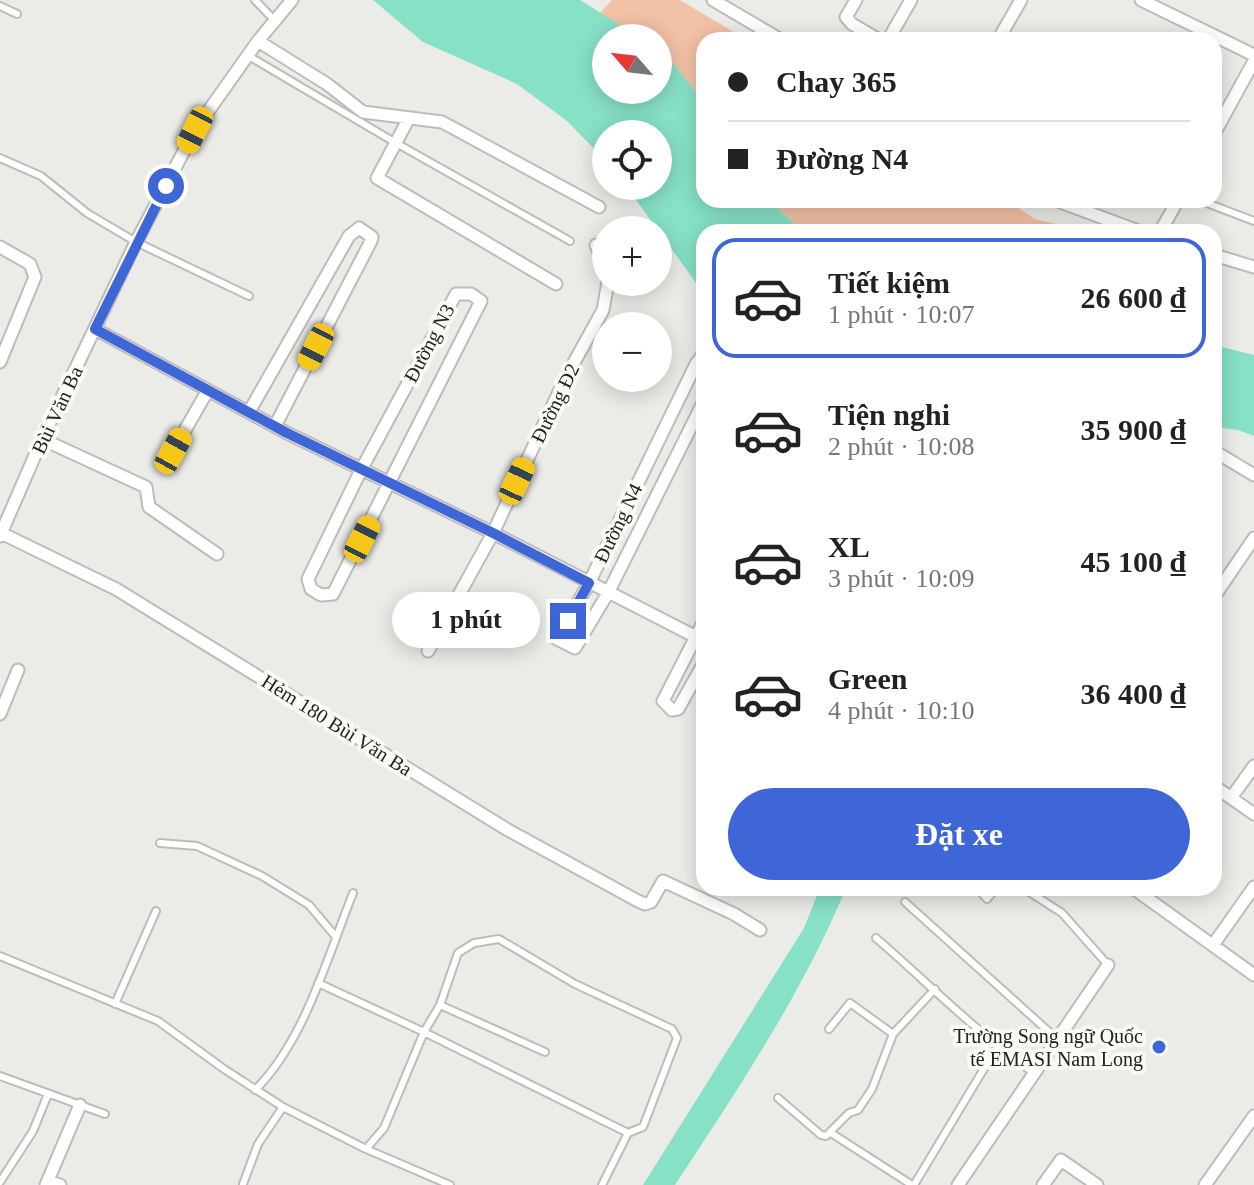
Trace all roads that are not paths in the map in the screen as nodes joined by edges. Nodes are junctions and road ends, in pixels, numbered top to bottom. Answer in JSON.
{"nodes":[{"id":1,"x":255,"y":0,"type":"edge"},
{"id":2,"x":292,"y":0,"type":"edge"},
{"id":3,"x":713,"y":0,"type":"edge"},
{"id":4,"x":856,"y":0,"type":"edge"},
{"id":5,"x":911,"y":0,"type":"edge"},
{"id":6,"x":1021,"y":0,"type":"edge"},
{"id":7,"x":1141,"y":0,"type":"edge"},
{"id":8,"x":0,"y":6,"type":"edge"},
{"id":9,"x":17,"y":14,"type":"dead end"},
{"id":10,"x":275,"y":21,"type":"junction"},
{"id":11,"x":767,"y":32,"type":"edge"},
{"id":12,"x":866,"y":32,"type":"edge"},
{"id":13,"x":893,"y":32,"type":"edge"},
{"id":14,"x":1003,"y":32,"type":"edge"},
{"id":15,"x":1207,"y":32,"type":"edge"},
{"id":16,"x":1222,"y":39,"type":"edge"},
{"id":17,"x":258,"y":41,"type":"junction"},
{"id":18,"x":247,"y":55,"type":"junction"},
{"id":19,"x":1254,"y":55,"type":"edge"},
{"id":20,"x":1254,"y":61,"type":"edge"},
{"id":21,"x":409,"y":118,"type":"junction"},
{"id":22,"x":1222,"y":119,"type":"edge"},
{"id":23,"x":396,"y":143,"type":"junction"},
{"id":24,"x":0,"y":158,"type":"edge"},
{"id":25,"x":599,"y":207,"type":"dead end"},
{"id":26,"x":1076,"y":208,"type":"edge"},
{"id":27,"x":1220,"y":208,"type":"edge"},
{"id":28,"x":1254,"y":221,"type":"edge"},
{"id":29,"x":1120,"y":224,"type":"edge"},
{"id":30,"x":570,"y":241,"type":"dead end"},
{"id":31,"x":136,"y":242,"type":"junction"},
{"id":32,"x":0,"y":247,"type":"edge"},
{"id":33,"x":1222,"y":257,"type":"edge"},
{"id":34,"x":1254,"y":267,"type":"edge"},
{"id":35,"x":556,"y":284,"type":"dead end"},
{"id":36,"x":249,"y":296,"type":"dead end"},
{"id":37,"x":606,"y":296,"type":"edge"},
{"id":38,"x":95,"y":329,"type":"junction"},
{"id":39,"x":0,"y":362,"type":"edge"},
{"id":40,"x":696,"y":364,"type":"edge"},
{"id":41,"x":208,"y":390,"type":"junction"},
{"id":42,"x":249,"y":412,"type":"junction"},
{"id":43,"x":696,"y":417,"type":"edge"},
{"id":44,"x":275,"y":426,"type":"junction"},
{"id":45,"x":42,"y":439,"type":"junction"},
{"id":46,"x":173,"y":451,"type":"dead end"},
{"id":47,"x":1222,"y":456,"type":"edge"},
{"id":48,"x":361,"y":470,"type":"junction"},
{"id":49,"x":1254,"y":475,"type":"edge"},
{"id":50,"x":390,"y":484,"type":"junction"},
{"id":51,"x":493,"y":533,"type":"junction"},
{"id":52,"x":1,"y":534,"type":"edge"},
{"id":53,"x":1254,"y":538,"type":"edge"},
{"id":54,"x":217,"y":554,"type":"dead end"},
{"id":55,"x":589,"y":583,"type":"junction"},
{"id":56,"x":1222,"y":585,"type":"edge"},
{"id":57,"x":608,"y":593,"type":"junction"},
{"id":58,"x":696,"y":637,"type":"edge"},
{"id":59,"x":696,"y":646,"type":"edge"},
{"id":60,"x":428,"y":651,"type":"dead end"},
{"id":61,"x":18,"y":670,"type":"dead end"},
{"id":62,"x":696,"y":677,"type":"edge"},
{"id":63,"x":0,"y":714,"type":"edge"},
{"id":64,"x":1254,"y":766,"type":"edge"},
{"id":65,"x":1222,"y":792,"type":"edge"},
{"id":66,"x":1231,"y":798,"type":"junction"},
{"id":67,"x":1254,"y":814,"type":"edge"},
{"id":68,"x":160,"y":843,"type":"dead end"},
{"id":69,"x":1254,"y":887,"type":"edge"},
{"id":70,"x":353,"y":893,"type":"dead end"},
{"id":71,"x":1035,"y":896,"type":"edge"},
{"id":72,"x":1144,"y":896,"type":"edge"},
{"id":73,"x":905,"y":902,"type":"dead end"},
{"id":74,"x":156,"y":911,"type":"dead end"},
{"id":75,"x":760,"y":930,"type":"dead end"},
{"id":76,"x":336,"y":937,"type":"junction"},
{"id":77,"x":876,"y":938,"type":"dead end"},
{"id":78,"x":1213,"y":945,"type":"junction"},
{"id":79,"x":0,"y":956,"type":"edge"},
{"id":80,"x":1108,"y":965,"type":"joint"},
{"id":81,"x":1254,"y":975,"type":"edge"},
{"id":82,"x":318,"y":983,"type":"junction"},
{"id":83,"x":935,"y":989,"type":"junction"},
{"id":84,"x":115,"y":1004,"type":"junction"},
{"id":85,"x":440,"y":1005,"type":"junction"},
{"id":86,"x":829,"y":1029,"type":"dead end"},
{"id":87,"x":424,"y":1032,"type":"junction"},
{"id":88,"x":893,"y":1034,"type":"junction"},
{"id":89,"x":1057,"y":1039,"type":"junction"},
{"id":90,"x":997,"y":1047,"type":"junction"},
{"id":91,"x":545,"y":1052,"type":"dead end"},
{"id":92,"x":1034,"y":1073,"type":"junction"},
{"id":93,"x":0,"y":1076,"type":"edge"},
{"id":94,"x":255,"y":1090,"type":"junction"},
{"id":95,"x":48,"y":1094,"type":"junction"},
{"id":96,"x":778,"y":1098,"type":"dead end"},
{"id":97,"x":80,"y":1105,"type":"junction"},
{"id":98,"x":283,"y":1107,"type":"junction"},
{"id":99,"x":105,"y":1114,"type":"dead end"},
{"id":100,"x":1254,"y":1116,"type":"edge"},
{"id":101,"x":628,"y":1133,"type":"junction"},
{"id":102,"x":831,"y":1133,"type":"junction"},
{"id":103,"x":366,"y":1149,"type":"junction"},
{"id":104,"x":0,"y":1182,"type":"edge"},
{"id":105,"x":47,"y":1183,"type":"edge"},
{"id":106,"x":243,"y":1184,"type":"edge"},
{"id":107,"x":60,"y":1185,"type":"edge"},
{"id":108,"x":450,"y":1185,"type":"edge"},
{"id":109,"x":602,"y":1185,"type":"edge"},
{"id":110,"x":913,"y":1185,"type":"edge"},
{"id":111,"x":958,"y":1185,"type":"edge"},
{"id":112,"x":1043,"y":1185,"type":"edge"},
{"id":113,"x":1097,"y":1185,"type":"edge"},
{"id":114,"x":1205,"y":1185,"type":"edge"}],
"edges":[{"from":1,"to":10,"type":"lane"},
{"from":2,"to":10,"type":"street","name":"Bùi Văn Ba"},
{"from":3,"to":11,"type":"street"},
{"from":4,"to":12,"type":"street"},
{"from":5,"to":13,"type":"street"},
{"from":6,"to":14,"type":"street"},
{"from":7,"to":15,"type":"street"},
{"from":8,"to":9,"type":"lane"},
{"from":10,"to":17,"type":"street","name":"Bùi Văn Ba"},
{"from":16,"to":19,"type":"street"},
{"from":17,"to":18,"type":"street","name":"Bùi Văn Ba"},
{"from":17,"to":21,"type":"street"},
{"from":18,"to":23,"type":"lane"},
{"from":18,"to":31,"type":"street","name":"Bùi Văn Ba"},
{"from":20,"to":22,"type":"street"},
{"from":21,"to":23,"type":"street"},
{"from":21,"to":25,"type":"street"},
{"from":23,"to":30,"type":"lane"},
{"from":23,"to":35,"type":"street"},
{"from":24,"to":31,"type":"lane"},
{"from":26,"to":29,"type":"street"},
{"from":27,"to":28,"type":"lane"},
{"from":31,"to":36,"type":"lane"},
{"from":31,"to":38,"type":"street","name":"Bùi Văn Ba"},
{"from":32,"to":39,"type":"street"},
{"from":33,"to":34,"type":"street"},
{"from":37,"to":51,"type":"street","name":"Đường Đ2"},
{"from":38,"to":41,"type":"street"},
{"from":38,"to":45,"type":"street","name":"Bùi Văn Ba"},
{"from":40,"to":55,"type":"street","name":"Đường N4"},
{"from":41,"to":42,"type":"street"},
{"from":41,"to":46,"type":"street"},
{"from":42,"to":44,"type":"street"},
{"from":42,"to":44,"type":"street"},
{"from":43,"to":57,"type":"street","name":"Đường N4"},
{"from":44,"to":48,"type":"street"},
{"from":45,"to":52,"type":"street","name":"Bùi Văn Ba"},
{"from":45,"to":54,"type":"street"},
{"from":47,"to":49,"type":"street"},
{"from":48,"to":50,"type":"street"},
{"from":48,"to":50,"type":"street"},
{"from":48,"to":50,"type":"street","name":"Đường N3"},
{"from":50,"to":51,"type":"street"},
{"from":51,"to":55,"type":"street"},
{"from":51,"to":60,"type":"street","name":"Đường Đ2"},
{"from":52,"to":75,"type":"street","name":"Hẻm 180 Bùi Văn Ba"},
{"from":53,"to":56,"type":"street"},
{"from":55,"to":57,"type":"street"},
{"from":55,"to":57,"type":"street","name":"Đường N4"},
{"from":57,"to":58,"type":"street"},
{"from":59,"to":62,"type":"street"},
{"from":61,"to":63,"type":"street"},
{"from":64,"to":66,"type":"street"},
{"from":65,"to":66,"type":"street"},
{"from":66,"to":67,"type":"street"},
{"from":68,"to":76,"type":"lane"},
{"from":69,"to":78,"type":"street"},
{"from":70,"to":76,"type":"lane"},
{"from":71,"to":80,"type":"lane"},
{"from":72,"to":78,"type":"street"},
{"from":73,"to":89,"type":"lane"},
{"from":74,"to":84,"type":"lane"},
{"from":76,"to":82,"type":"lane"},
{"from":77,"to":83,"type":"lane"},
{"from":78,"to":81,"type":"street"},
{"from":79,"to":84,"type":"lane"},
{"from":80,"to":89,"type":"street"},
{"from":82,"to":87,"type":"lane"},
{"from":82,"to":94,"type":"lane"},
{"from":83,"to":88,"type":"lane"},
{"from":83,"to":90,"type":"lane"},
{"from":84,"to":94,"type":"lane"},
{"from":85,"to":87,"type":"lane"},
{"from":85,"to":91,"type":"lane"},
{"from":85,"to":101,"type":"lane"},
{"from":86,"to":88,"type":"lane"},
{"from":87,"to":101,"type":"lane"},
{"from":87,"to":103,"type":"lane"},
{"from":88,"to":102,"type":"lane"},
{"from":89,"to":92,"type":"street"},
{"from":90,"to":92,"type":"lane"},
{"from":90,"to":110,"type":"lane"},
{"from":92,"to":111,"type":"street"},
{"from":93,"to":95,"type":"lane"},
{"from":94,"to":98,"type":"lane"},
{"from":95,"to":97,"type":"lane"},
{"from":95,"to":104,"type":"lane"},
{"from":96,"to":102,"type":"lane"},
{"from":97,"to":99,"type":"lane"},
{"from":97,"to":105,"type":"street"},
{"from":98,"to":103,"type":"lane"},
{"from":98,"to":106,"type":"lane"},
{"from":100,"to":114,"type":"street"},
{"from":101,"to":109,"type":"lane"},
{"from":102,"to":110,"type":"lane"},
{"from":103,"to":108,"type":"lane"},
{"from":105,"to":107,"type":"street"},
{"from":112,"to":113,"type":"street"}]}
